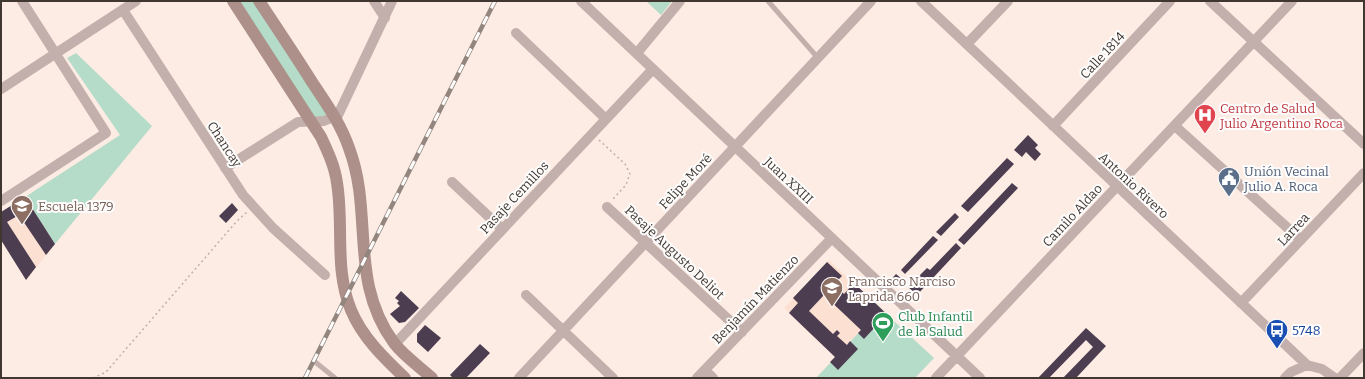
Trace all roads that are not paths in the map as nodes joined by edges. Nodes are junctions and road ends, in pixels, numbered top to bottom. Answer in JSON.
{"nodes":[{"id":1,"x":22,"y":1,"type":"edge"},
{"id":2,"x":136,"y":1,"type":"edge"},
{"id":3,"x":233,"y":1,"type":"edge"},
{"id":4,"x":259,"y":1,"type":"edge"},
{"id":5,"x":374,"y":1,"type":"edge"},
{"id":6,"x":392,"y":1,"type":"edge"},
{"id":7,"x":581,"y":1,"type":"edge"},
{"id":8,"x":680,"y":1,"type":"edge"},
{"id":9,"x":768,"y":1,"type":"edge"},
{"id":10,"x":871,"y":1,"type":"edge"},
{"id":11,"x":921,"y":1,"type":"edge"},
{"id":12,"x":1008,"y":1,"type":"edge"},
{"id":13,"x":1170,"y":1,"type":"edge"},
{"id":14,"x":1210,"y":1,"type":"edge"},
{"id":15,"x":1292,"y":1,"type":"edge"},
{"id":16,"x":123,"y":10,"type":"junction"},
{"id":17,"x":385,"y":18,"type":"junction"},
{"id":18,"x":516,"y":33,"type":"dead end"},
{"id":19,"x":1254,"y":42,"type":"junction"},
{"id":20,"x":967,"y":44,"type":"junction"},
{"id":21,"x":637,"y":53,"type":"junction"},
{"id":22,"x":56,"y":54,"type":"junction"},
{"id":23,"x":818,"y":58,"type":"junction"},
{"id":24,"x":653,"y":69,"type":"junction"},
{"id":25,"x":1,"y":89,"type":"edge"},
{"id":26,"x":335,"y":117,"type":"junction"},
{"id":27,"x":606,"y":119,"type":"junction"},
{"id":28,"x":311,"y":121,"type":"junction"},
{"id":29,"x":1053,"y":126,"type":"junction"},
{"id":30,"x":1175,"y":126,"type":"junction"},
{"id":31,"x":1364,"y":144,"type":"edge"},
{"id":32,"x":735,"y":146,"type":"junction"},
{"id":33,"x":225,"y":168,"type":"junction"},
{"id":34,"x":1364,"y":173,"type":"edge"},
{"id":35,"x":452,"y":182,"type":"dead end"},
{"id":36,"x":1117,"y":186,"type":"junction"},
{"id":37,"x":1,"y":201,"type":"edge"},
{"id":38,"x":607,"y":207,"type":"road end"},
{"id":39,"x":502,"y":229,"type":"junction"},
{"id":40,"x":832,"y":238,"type":"junction"},
{"id":41,"x":1301,"y":240,"type":"junction"},
{"id":42,"x":645,"y":242,"type":"junction"},
{"id":43,"x":324,"y":275,"type":"dead end"},
{"id":44,"x":526,"y":295,"type":"dead end"},
{"id":45,"x":1241,"y":303,"type":"junction"},
{"id":46,"x":563,"y":331,"type":"junction"},
{"id":47,"x":742,"y":332,"type":"junction"},
{"id":48,"x":395,"y":344,"type":"junction"},
{"id":49,"x":1364,"y":353,"type":"edge"},
{"id":50,"x":957,"y":356,"type":"junction"},
{"id":51,"x":314,"y":361,"type":"dead end"},
{"id":52,"x":1307,"y":365,"type":"junction"},
{"id":53,"x":705,"y":370,"type":"junction"},
{"id":54,"x":428,"y":374,"type":"edge"},
{"id":55,"x":336,"y":378,"type":"edge"},
{"id":56,"x":405,"y":378,"type":"edge"},
{"id":57,"x":519,"y":378,"type":"edge"},
{"id":58,"x":613,"y":378,"type":"edge"},
{"id":59,"x":697,"y":378,"type":"edge"},
{"id":60,"x":713,"y":378,"type":"edge"},
{"id":61,"x":936,"y":378,"type":"edge"},
{"id":62,"x":980,"y":378,"type":"edge"},
{"id":63,"x":1286,"y":378,"type":"edge"},
{"id":64,"x":1335,"y":378,"type":"edge"},
{"id":65,"x":1340,"y":378,"type":"edge"}],
"edges":[{"from":1,"to":22,"type":"street"},
{"from":2,"to":16,"type":"street"},
{"from":3,"to":28,"type":"main road"},
{"from":4,"to":26,"type":"main road"},
{"from":5,"to":17,"type":"street"},
{"from":6,"to":17,"type":"street"},
{"from":7,"to":21,"type":"street","name":"Juan XXIII"},
{"from":8,"to":21,"type":"street"},
{"from":9,"to":23,"type":"lane"},
{"from":10,"to":23,"type":"street","name":"Felipe Moré"},
{"from":11,"to":20,"type":"street","name":"Antonio Rivero"},
{"from":12,"to":20,"type":"street"},
{"from":13,"to":29,"type":"street","name":"Calle 1814"},
{"from":14,"to":19,"type":"street"},
{"from":15,"to":19,"type":"street","name":"Camilo Aldao"},
{"from":16,"to":22,"type":"street"},
{"from":16,"to":33,"type":"street","name":"Chancay"},
{"from":17,"to":26,"type":"street"},
{"from":18,"to":27,"type":"street"},
{"from":19,"to":30,"type":"street","name":"Camilo Aldao"},
{"from":19,"to":31,"type":"street"},
{"from":20,"to":29,"type":"street","name":"Antonio Rivero"},
{"from":21,"to":24,"type":"street","name":"Juan XXIII"},
{"from":22,"to":25,"type":"street"},
{"from":22,"to":37,"type":"street"},
{"from":23,"to":32,"type":"street","name":"Felipe Moré"},
{"from":24,"to":27,"type":"street","name":"Pasaje Cemillos"},
{"from":24,"to":32,"type":"street","name":"Juan XXIII"},
{"from":26,"to":28,"type":"street"},
{"from":26,"to":48,"type":"main road"},
{"from":27,"to":39,"type":"street","name":"Pasaje Cemillos"},
{"from":28,"to":33,"type":"street"},
{"from":28,"to":56,"type":"main road"},
{"from":29,"to":36,"type":"street","name":"Antonio Rivero"},
{"from":30,"to":36,"type":"street","name":"Camilo Aldao"},
{"from":30,"to":41,"type":"street"},
{"from":32,"to":40,"type":"street","name":"Juan XXIII"},
{"from":32,"to":42,"type":"street","name":"Felipe Moré"},
{"from":33,"to":43,"type":"street","name":"Chancay"},
{"from":34,"to":41,"type":"street","name":"Larrea"},
{"from":35,"to":39,"type":"street"},
{"from":36,"to":45,"type":"street","name":"Antonio Rivero"},
{"from":36,"to":50,"type":"street","name":"Camilo Aldao"},
{"from":38,"to":42,"type":"street","name":"Pasaje Augusto Deliot"},
{"from":39,"to":48,"type":"street","name":"Pasaje Cemillos"},
{"from":40,"to":47,"type":"street","name":"Benjamín Matienzo"},
{"from":40,"to":50,"type":"street","name":"Juan XXIII"},
{"from":41,"to":45,"type":"street","name":"Larrea"},
{"from":42,"to":46,"type":"street","name":"Felipe Moré"},
{"from":42,"to":47,"type":"street","name":"Pasaje Augusto Deliot"},
{"from":44,"to":46,"type":"street"},
{"from":45,"to":52,"type":"street","name":"Antonio Rivero"},
{"from":46,"to":57,"type":"street","name":"Felipe Moré"},
{"from":46,"to":58,"type":"street"},
{"from":47,"to":53,"type":"street","name":"Benjamín Matienzo"},
{"from":48,"to":54,"type":"main road"},
{"from":49,"to":65,"type":"street"},
{"from":50,"to":61,"type":"street","name":"Camilo Aldao"},
{"from":50,"to":62,"type":"street","name":"Juan XXIII"},
{"from":51,"to":55,"type":"lane"},
{"from":52,"to":63,"type":"street"},
{"from":52,"to":64,"type":"street","name":"Antonio Rivero"},
{"from":53,"to":59,"type":"street","name":"Benjamín Matienzo"},
{"from":53,"to":60,"type":"street"}]}
